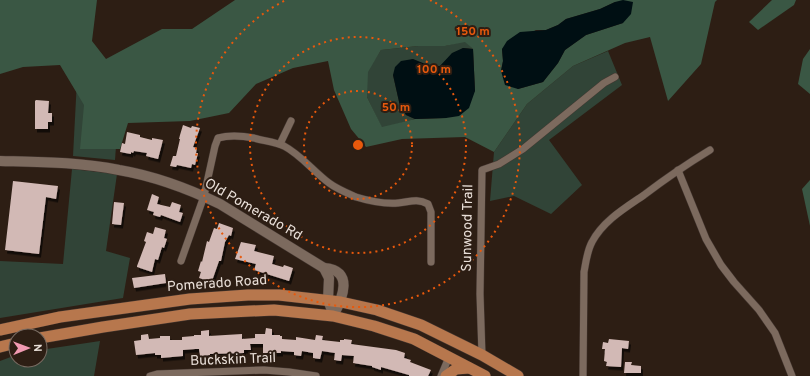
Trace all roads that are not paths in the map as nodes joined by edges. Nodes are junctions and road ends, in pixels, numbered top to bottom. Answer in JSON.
{"nodes":[{"id":1,"x":616,"y":76,"type":"dead end"},
{"id":2,"x":291,"y":121,"type":"dead end"},
{"id":3,"x":280,"y":144,"type":"junction"},
{"id":4,"x":710,"y":150,"type":"dead end"},
{"id":5,"x":0,"y":161,"type":"edge"},
{"id":6,"x":678,"y":170,"type":"junction"},
{"id":7,"x":204,"y":196,"type":"junction"},
{"id":8,"x":181,"y":261,"type":"dead end"},
{"id":9,"x":431,"y":262,"type":"dead end"},
{"id":10,"x":324,"y":268,"type":"junction"},
{"id":11,"x":328,"y":300,"type":"junction"},
{"id":12,"x":341,"y":302,"type":"junction"},
{"id":13,"x":333,"y":316,"type":"junction"},
{"id":14,"x":0,"y":330,"type":"edge"},
{"id":15,"x":48,"y":337,"type":"edge"},
{"id":16,"x":482,"y":355,"type":"junction"},
{"id":17,"x":449,"y":357,"type":"junction"},
{"id":18,"x":471,"y":368,"type":"junction"},
{"id":19,"x":150,"y":376,"type":"edge"},
{"id":20,"x":316,"y":376,"type":"edge"},
{"id":21,"x":441,"y":376,"type":"edge"},
{"id":22,"x":446,"y":376,"type":"edge"},
{"id":23,"x":485,"y":376,"type":"edge"},
{"id":24,"x":518,"y":376,"type":"edge"},
{"id":25,"x":583,"y":376,"type":"edge"},
{"id":26,"x":792,"y":376,"type":"edge"}],
"edges":[{"from":1,"to":16,"type":"street","name":"Sunwood Trail"},
{"from":2,"to":3,"type":"street"},
{"from":3,"to":7,"type":"street"},
{"from":3,"to":9,"type":"street"},
{"from":4,"to":6,"type":"street"},
{"from":5,"to":7,"type":"street","name":"Old Pomerado Rd"},
{"from":6,"to":25,"type":"street"},
{"from":6,"to":26,"type":"street"},
{"from":7,"to":8,"type":"street"},
{"from":7,"to":10,"type":"street","name":"Old Pomerado Rd"},
{"from":10,"to":11,"type":"street"},
{"from":10,"to":12,"type":"street","name":"Old Pomerado Rd"},
{"from":11,"to":12,"type":"main road","name":"Pomerado Road"},
{"from":11,"to":13,"type":"street"},
{"from":11,"to":14,"type":"main road","name":"Pomerado Road"},
{"from":12,"to":13,"type":"street","name":"Old Pomerado Rd"},
{"from":12,"to":16,"type":"main road","name":"Pomerado Road"},
{"from":13,"to":15,"type":"main road","name":"Pomerado Road"},
{"from":13,"to":17,"type":"main road","name":"Pomerado Road"},
{"from":16,"to":17,"type":"main road"},
{"from":16,"to":24,"type":"main road","name":"Pomerado Road"},
{"from":17,"to":18,"type":"main road","name":"Pomerado Road"},
{"from":17,"to":21,"type":"street"},
{"from":18,"to":22,"type":"main road"},
{"from":18,"to":23,"type":"main road","name":"Pomerado Road"},
{"from":19,"to":20,"type":"street","name":"Buckskin Trail"}]}
